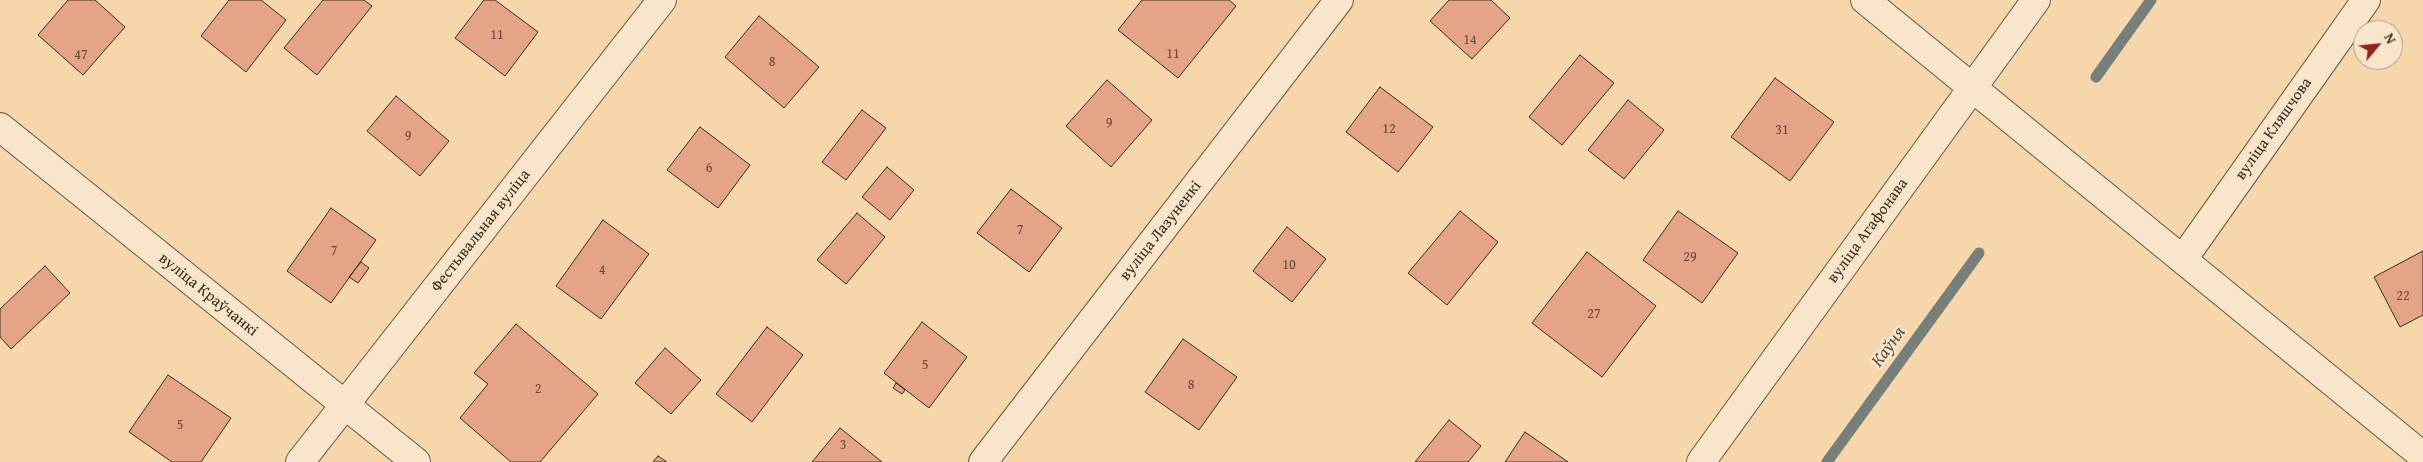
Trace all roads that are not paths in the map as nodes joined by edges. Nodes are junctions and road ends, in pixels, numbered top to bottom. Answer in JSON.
{"nodes":[{"id":1,"x":662,"y":0,"type":"edge"},
{"id":2,"x":1339,"y":0,"type":"edge"},
{"id":3,"x":1865,"y":0,"type":"edge"},
{"id":4,"x":2036,"y":0,"type":"edge"},
{"id":5,"x":2366,"y":0,"type":"edge"},
{"id":6,"x":1971,"y":88,"type":"junction"},
{"id":7,"x":0,"y":127,"type":"edge"},
{"id":8,"x":2183,"y":258,"type":"junction"},
{"id":9,"x":345,"y":405,"type":"junction"},
{"id":10,"x":2423,"y":456,"type":"edge"},
{"id":11,"x":300,"y":462,"type":"edge"},
{"id":12,"x":416,"y":462,"type":"edge"},
{"id":13,"x":983,"y":462,"type":"edge"},
{"id":14,"x":1701,"y":462,"type":"edge"}],
"edges":[{"from":1,"to":9,"type":"street","name":"Фестывальная вуліца"},
{"from":2,"to":13,"type":"street","name":"вуліца Лазуненкі"},
{"from":3,"to":6,"type":"street"},
{"from":4,"to":6,"type":"street","name":"вуліца Агафонава"},
{"from":5,"to":8,"type":"street","name":"вуліца Кляшчова"},
{"from":6,"to":8,"type":"street"},
{"from":6,"to":14,"type":"street","name":"вуліца Агафонава"},
{"from":7,"to":9,"type":"street","name":"вуліца Краўчанкі"},
{"from":8,"to":10,"type":"street"},
{"from":9,"to":11,"type":"street","name":"Фестывальная вуліца"},
{"from":9,"to":12,"type":"street","name":"вуліца Краўчанкі"}]}
